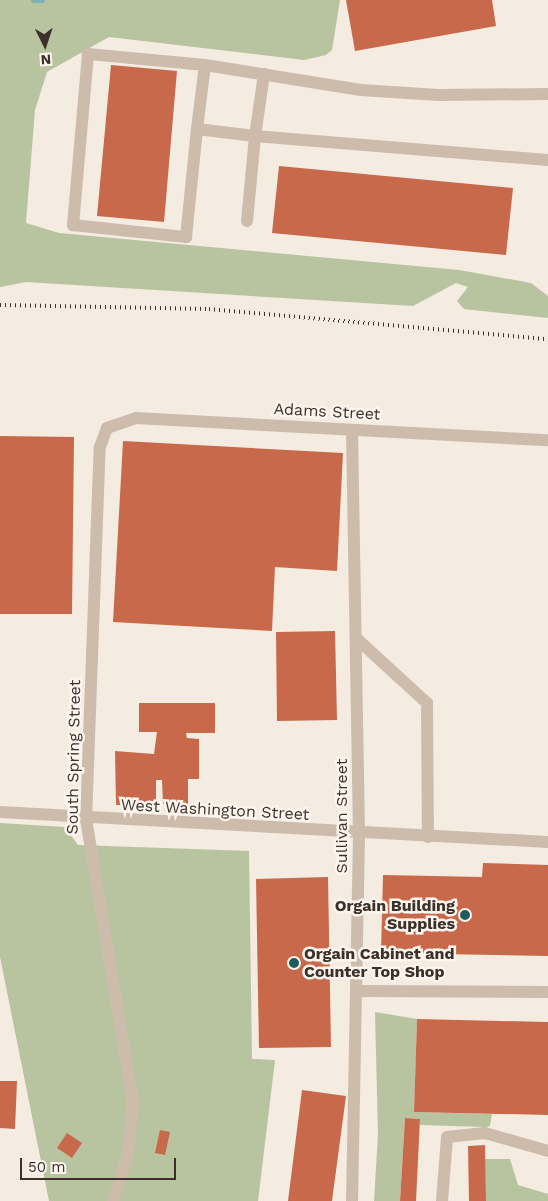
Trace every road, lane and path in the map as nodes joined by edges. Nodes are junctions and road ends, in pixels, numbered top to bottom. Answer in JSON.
{"nodes":[{"id":1,"x":205,"y":65,"type":"junction"},
{"id":2,"x":264,"y":74,"type":"junction"},
{"id":3,"x":548,"y":94,"type":"edge"},
{"id":4,"x":197,"y":129,"type":"junction"},
{"id":5,"x":256,"y":136,"type":"junction"},
{"id":6,"x":548,"y":160,"type":"edge"},
{"id":7,"x":247,"y":221,"type":"dead end"},
{"id":8,"x":107,"y":428,"type":"joint"},
{"id":9,"x":352,"y":430,"type":"junction"},
{"id":10,"x":548,"y":440,"type":"edge"},
{"id":11,"x":357,"y":639,"type":"junction"},
{"id":12,"x":0,"y":812,"type":"edge"},
{"id":13,"x":86,"y":820,"type":"junction"},
{"id":14,"x":359,"y":833,"type":"junction"},
{"id":15,"x":428,"y":836,"type":"junction"},
{"id":16,"x":548,"y":842,"type":"edge"},
{"id":17,"x":358,"y":991,"type":"junction"},
{"id":18,"x":548,"y":992,"type":"edge"},
{"id":19,"x":548,"y":1151,"type":"edge"},
{"id":20,"x":112,"y":1201,"type":"edge"},
{"id":21,"x":352,"y":1201,"type":"edge"},
{"id":22,"x":442,"y":1201,"type":"edge"}],
"edges":[{"from":1,"to":2,"type":"street"},
{"from":1,"to":4,"type":"street"},
{"from":1,"to":4,"type":"street"},
{"from":2,"to":3,"type":"street"},
{"from":2,"to":5,"type":"street"},
{"from":4,"to":5,"type":"street"},
{"from":5,"to":6,"type":"street"},
{"from":5,"to":7,"type":"street"},
{"from":8,"to":9,"type":"street","name":"Adams Street"},
{"from":8,"to":13,"type":"street","name":"South Spring Street"},
{"from":9,"to":10,"type":"street","name":"Adams Street"},
{"from":9,"to":11,"type":"street","name":"Sullivan Street"},
{"from":11,"to":14,"type":"street","name":"Sullivan Street"},
{"from":11,"to":15,"type":"street"},
{"from":12,"to":13,"type":"street","name":"West Washington Street"},
{"from":13,"to":14,"type":"street","name":"West Washington Street"},
{"from":13,"to":20,"type":"street","name":"South Spring Street"},
{"from":14,"to":15,"type":"street","name":"West Washington Street"},
{"from":14,"to":17,"type":"street","name":"Sullivan Street"},
{"from":15,"to":16,"type":"street","name":"West Washington Street"},
{"from":17,"to":18,"type":"street"},
{"from":17,"to":21,"type":"street","name":"Sullivan Street"},
{"from":19,"to":22,"type":"street"}]}
